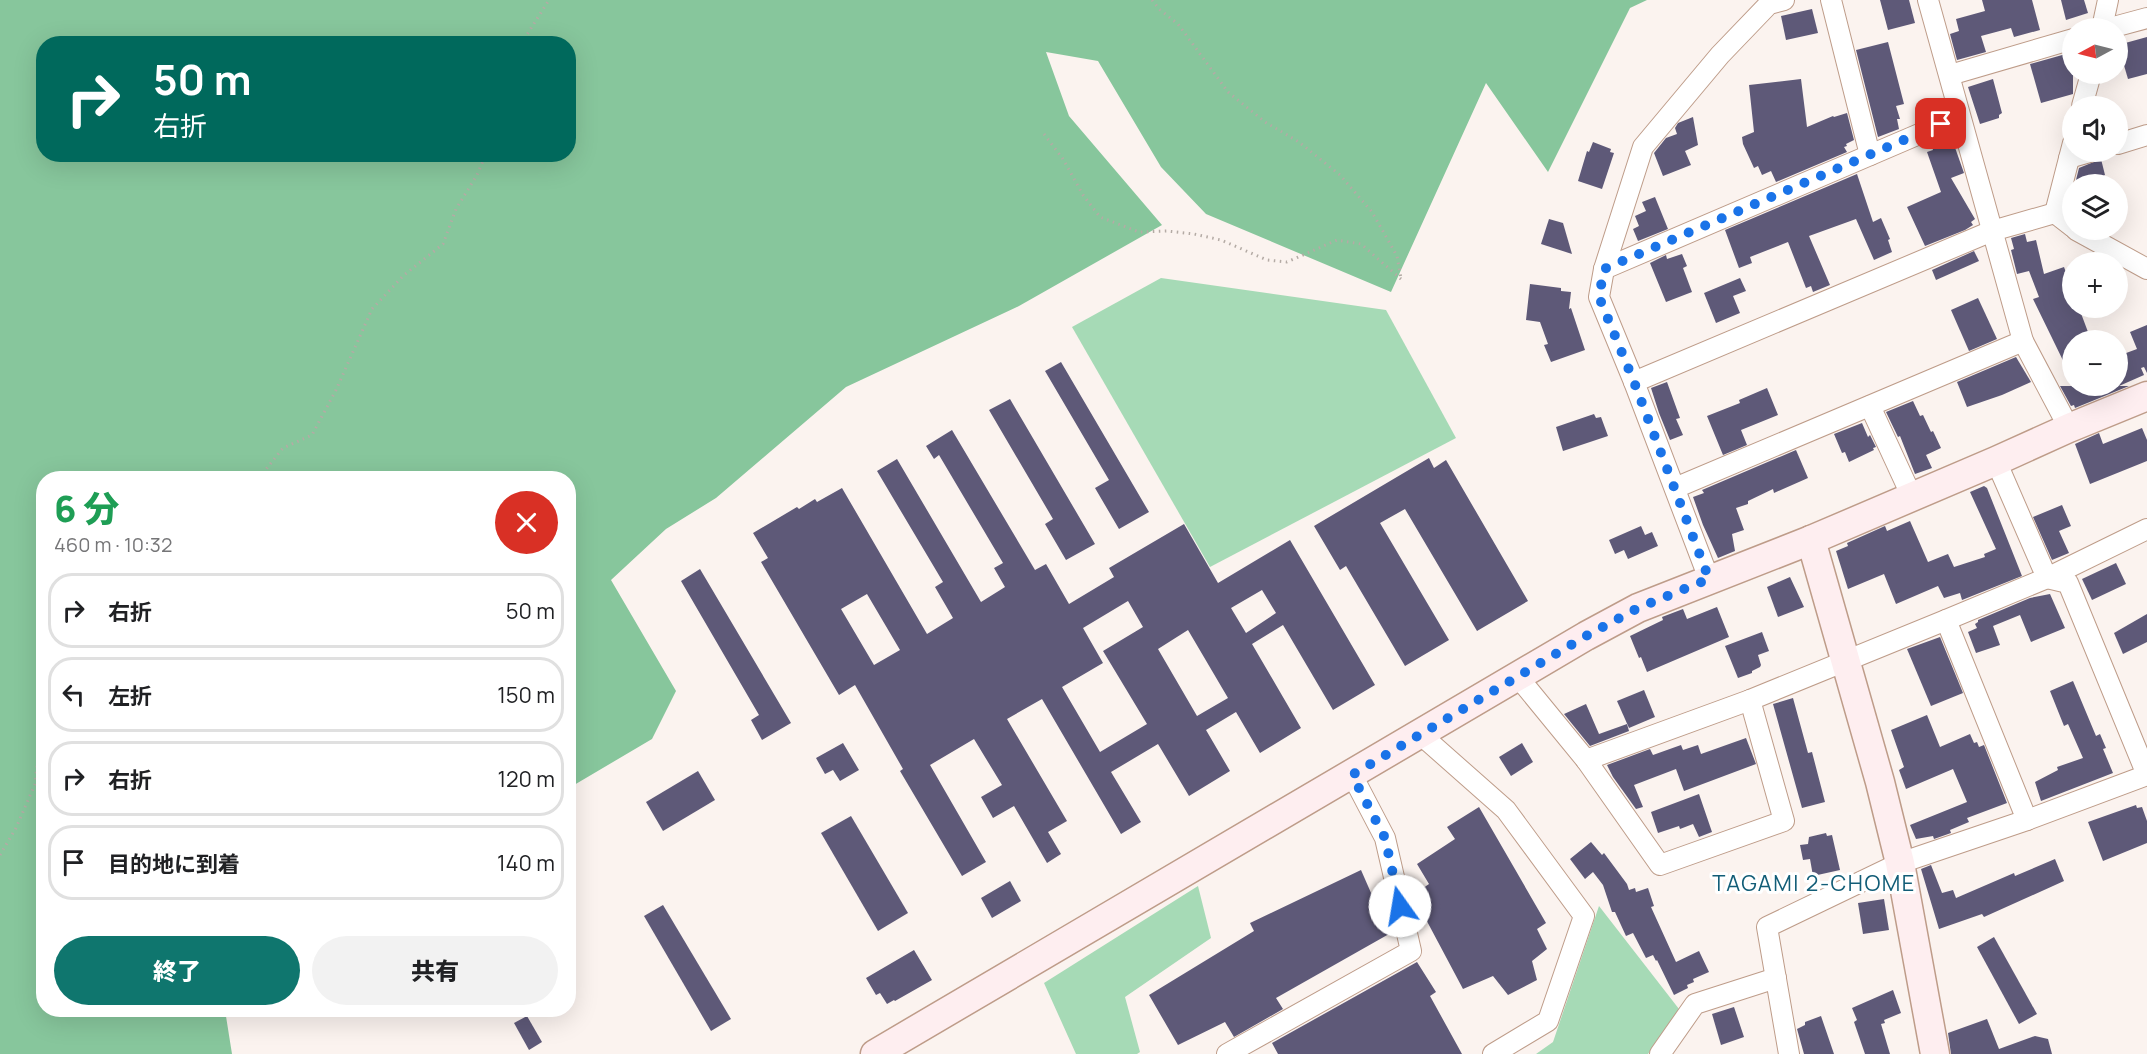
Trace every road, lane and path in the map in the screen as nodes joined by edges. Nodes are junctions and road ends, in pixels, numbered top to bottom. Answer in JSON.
{"nodes":[{"id":1,"x":549,"y":0,"type":"edge"},
{"id":2,"x":1152,"y":0,"type":"edge"},
{"id":3,"x":1784,"y":0,"type":"edge"},
{"id":4,"x":1831,"y":0,"type":"edge"},
{"id":5,"x":1928,"y":0,"type":"edge"},
{"id":6,"x":2108,"y":0,"type":"edge"},
{"id":7,"x":2104,"y":18,"type":"edge"},
{"id":8,"x":2147,"y":18,"type":"edge"},
{"id":9,"x":2128,"y":23,"type":"edge"},
{"id":10,"x":526,"y":36,"type":"edge"},
{"id":11,"x":2062,"y":42,"type":"edge"},
{"id":12,"x":1950,"y":75,"type":"junction"},
{"id":13,"x":1959,"y":117,"type":"junction"},
{"id":14,"x":1044,"y":134,"type":"dead end"},
{"id":15,"x":2147,"y":135,"type":"edge"},
{"id":16,"x":2128,"y":141,"type":"edge"},
{"id":17,"x":1870,"y":155,"type":"junction"},
{"id":18,"x":483,"y":162,"type":"edge"},
{"id":19,"x":2068,"y":162,"type":"edge"},
{"id":20,"x":2055,"y":213,"type":"junction"},
{"id":21,"x":2062,"y":218,"type":"edge"},
{"id":22,"x":1992,"y":231,"type":"junction"},
{"id":23,"x":2099,"y":240,"type":"edge"},
{"id":24,"x":2142,"y":262,"type":"edge"},
{"id":25,"x":1604,"y":269,"type":"junction"},
{"id":26,"x":2023,"y":341,"type":"junction"},
{"id":27,"x":1634,"y":382,"type":"junction"},
{"id":28,"x":2147,"y":396,"type":"edge"},
{"id":29,"x":1870,"y":406,"type":"junction"},
{"id":30,"x":2069,"y":428,"type":"junction"},
{"id":31,"x":1996,"y":461,"type":"junction"},
{"id":32,"x":263,"y":471,"type":"edge"},
{"id":33,"x":1675,"y":488,"type":"junction"},
{"id":34,"x":1912,"y":497,"type":"junction"},
{"id":35,"x":2147,"y":529,"type":"edge"},
{"id":36,"x":1811,"y":540,"type":"junction"},
{"id":37,"x":2047,"y":578,"type":"junction"},
{"id":38,"x":1709,"y":579,"type":"junction"},
{"id":39,"x":1946,"y":620,"type":"junction"},
{"id":40,"x":1846,"y":661,"type":"junction"},
{"id":41,"x":1518,"y":677,"type":"junction"},
{"id":42,"x":1749,"y":700,"type":"junction"},
{"id":43,"x":1420,"y":734,"type":"junction"},
{"id":44,"x":1586,"y":760,"type":"junction"},
{"id":45,"x":36,"y":775,"type":"edge"},
{"id":46,"x":1352,"y":775,"type":"junction"},
{"id":47,"x":2027,"y":820,"type":"junction"},
{"id":48,"x":0,"y":855,"type":"edge"},
{"id":49,"x":1900,"y":863,"type":"junction"},
{"id":50,"x":1776,"y":978,"type":"junction"},
{"id":51,"x":875,"y":1054,"type":"edge"},
{"id":52,"x":1227,"y":1054,"type":"edge"},
{"id":53,"x":1493,"y":1054,"type":"edge"},
{"id":54,"x":1660,"y":1054,"type":"edge"},
{"id":55,"x":1789,"y":1054,"type":"edge"},
{"id":56,"x":1935,"y":1054,"type":"edge"}],
"edges":[{"from":1,"to":10,"type":"path"},
{"from":2,"to":14,"type":"path"},
{"from":3,"to":25,"type":"street"},
{"from":4,"to":17,"type":"street"},
{"from":5,"to":12,"type":"street"},
{"from":6,"to":7,"type":"street"},
{"from":8,"to":9,"type":"street"},
{"from":11,"to":12,"type":"street"},
{"from":12,"to":13,"type":"street"},
{"from":13,"to":17,"type":"street"},
{"from":13,"to":22,"type":"street"},
{"from":15,"to":16,"type":"street"},
{"from":17,"to":25,"type":"street"},
{"from":18,"to":32,"type":"path"},
{"from":19,"to":20,"type":"street"},
{"from":20,"to":21,"type":"street"},
{"from":20,"to":22,"type":"street"},
{"from":22,"to":26,"type":"street"},
{"from":22,"to":27,"type":"street"},
{"from":23,"to":24,"type":"street"},
{"from":25,"to":27,"type":"street"},
{"from":26,"to":29,"type":"street"},
{"from":26,"to":30,"type":"street"},
{"from":27,"to":33,"type":"street"},
{"from":28,"to":30,"type":"street"},
{"from":29,"to":33,"type":"street"},
{"from":29,"to":34,"type":"street"},
{"from":30,"to":31,"type":"street"},
{"from":31,"to":34,"type":"street"},
{"from":31,"to":37,"type":"street"},
{"from":33,"to":38,"type":"street"},
{"from":34,"to":36,"type":"street"},
{"from":35,"to":37,"type":"street"},
{"from":36,"to":38,"type":"street"},
{"from":36,"to":40,"type":"street"},
{"from":37,"to":39,"type":"street"},
{"from":37,"to":47,"type":"street"},
{"from":38,"to":41,"type":"street"},
{"from":39,"to":40,"type":"street"},
{"from":39,"to":47,"type":"street"},
{"from":40,"to":42,"type":"street"},
{"from":40,"to":49,"type":"street"},
{"from":41,"to":43,"type":"street"},
{"from":41,"to":44,"type":"street"},
{"from":42,"to":44,"type":"street"},
{"from":42,"to":44,"type":"street"},
{"from":43,"to":46,"type":"street"},
{"from":43,"to":53,"type":"street"},
{"from":45,"to":48,"type":"path"},
{"from":46,"to":51,"type":"street"},
{"from":46,"to":52,"type":"street"},
{"from":47,"to":49,"type":"street"},
{"from":49,"to":50,"type":"street"},
{"from":49,"to":56,"type":"street"},
{"from":50,"to":54,"type":"street"},
{"from":50,"to":55,"type":"street"}]}
